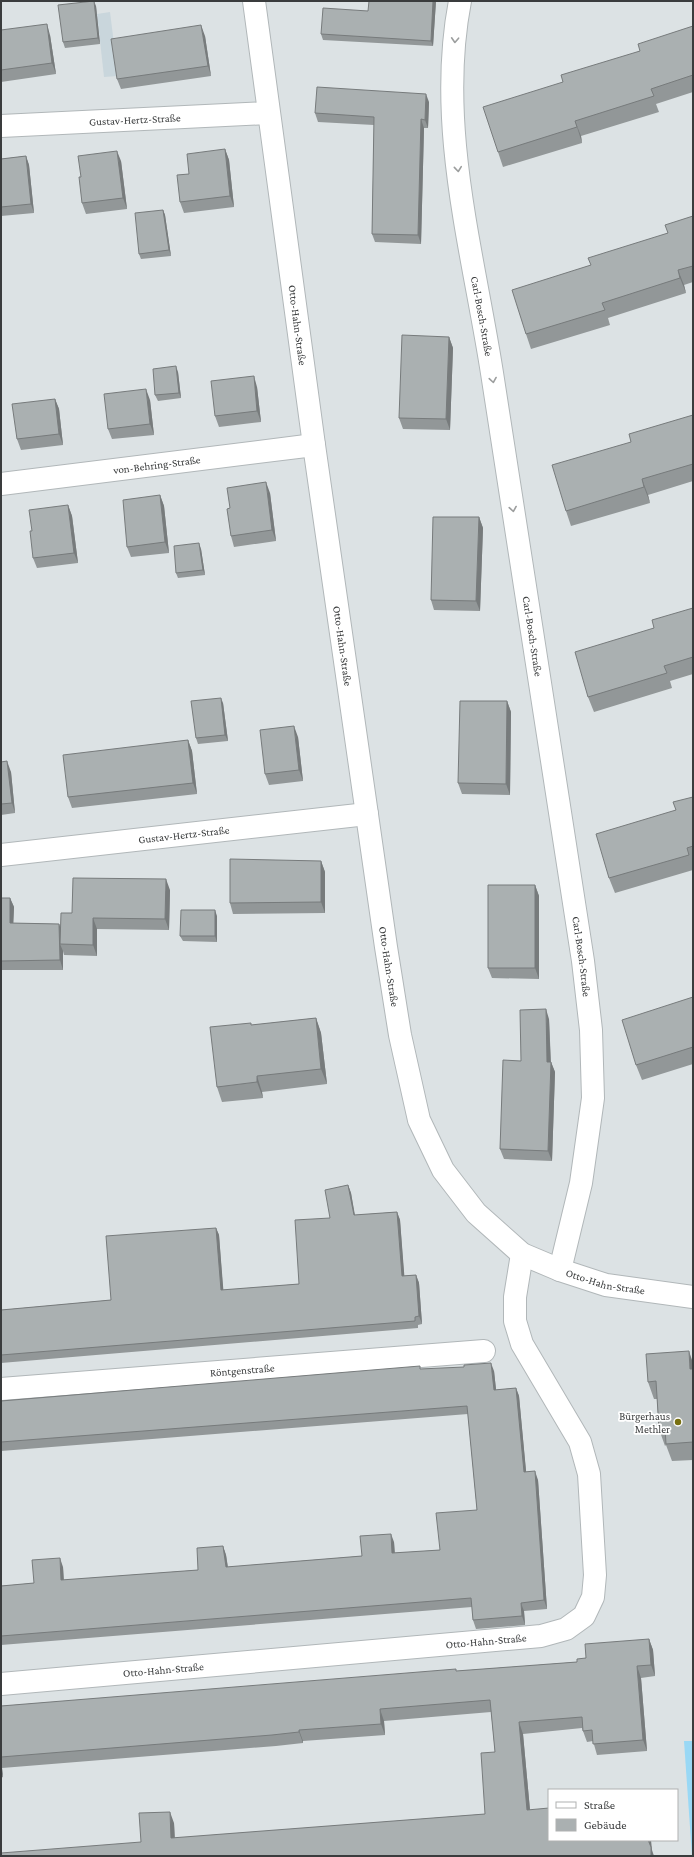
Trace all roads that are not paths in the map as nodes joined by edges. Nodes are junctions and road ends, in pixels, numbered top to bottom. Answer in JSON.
{"nodes":[{"id":1,"x":254,"y":1,"type":"edge"},
{"id":2,"x":460,"y":1,"type":"edge"},
{"id":3,"x":268,"y":112,"type":"junction"},
{"id":4,"x":1,"y":126,"type":"edge"},
{"id":5,"x":314,"y":445,"type":"junction"},
{"id":6,"x":1,"y":484,"type":"edge"},
{"id":7,"x":367,"y":814,"type":"junction"},
{"id":8,"x":1,"y":855,"type":"edge"},
{"id":9,"x":522,"y":1254,"type":"junction"},
{"id":10,"x":560,"y":1270,"type":"junction"},
{"id":11,"x":693,"y":1297,"type":"edge"},
{"id":12,"x":484,"y":1351,"type":"dead end"},
{"id":13,"x":1,"y":1389,"type":"edge"},
{"id":14,"x":1,"y":1684,"type":"edge"}],
"edges":[{"from":1,"to":3,"type":"street","name":"Otto-Hahn-Straße"},
{"from":2,"to":10,"type":"street","name":"Carl-Bosch-Straße","one_way":true},
{"from":3,"to":4,"type":"street","name":"Gustav-Hertz-Straße"},
{"from":3,"to":5,"type":"street","name":"Otto-Hahn-Straße"},
{"from":5,"to":6,"type":"street","name":"von-Behring-Straße"},
{"from":5,"to":7,"type":"street","name":"Otto-Hahn-Straße"},
{"from":7,"to":8,"type":"street","name":"Gustav-Hertz-Straße"},
{"from":7,"to":9,"type":"street","name":"Otto-Hahn-Straße"},
{"from":9,"to":10,"type":"street","name":"Otto-Hahn-Straße"},
{"from":9,"to":14,"type":"street","name":"Otto-Hahn-Straße"},
{"from":10,"to":11,"type":"street","name":"Otto-Hahn-Straße"},
{"from":12,"to":13,"type":"street","name":"Röntgenstraße"}]}
